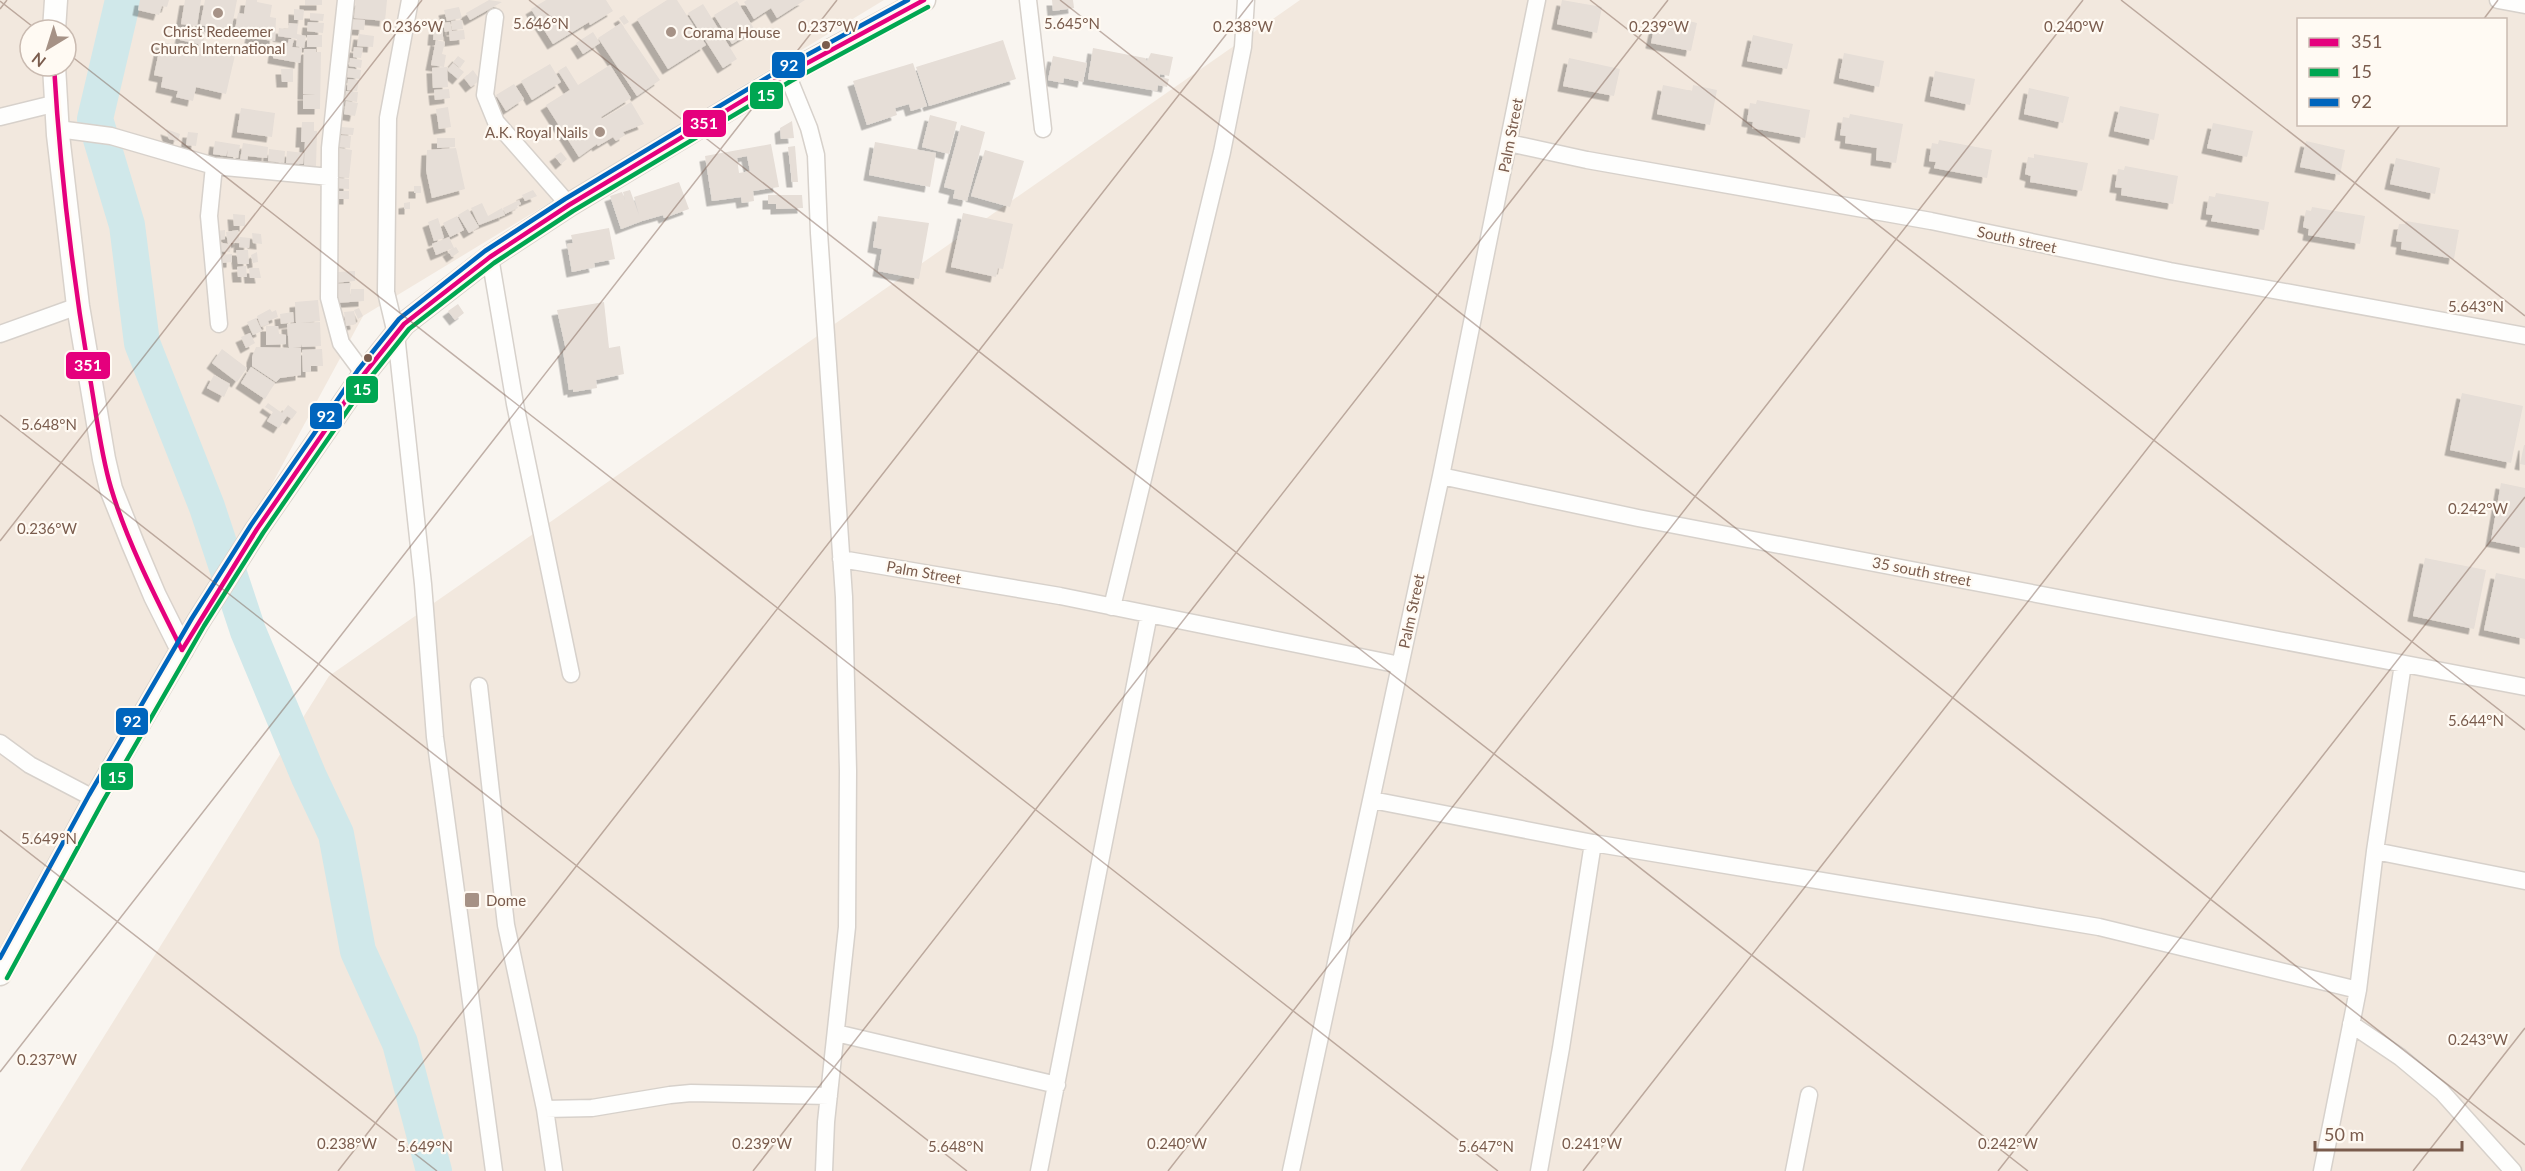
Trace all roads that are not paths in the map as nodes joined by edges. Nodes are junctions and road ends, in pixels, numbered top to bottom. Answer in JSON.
{"nodes":[{"id":1,"x":56,"y":0,"type":"edge"},
{"id":2,"x":346,"y":0,"type":"edge"},
{"id":3,"x":410,"y":0,"type":"edge"},
{"id":4,"x":923,"y":0,"type":"edge"},
{"id":5,"x":1028,"y":0,"type":"edge"},
{"id":6,"x":1246,"y":0,"type":"edge"},
{"id":7,"x":1537,"y":0,"type":"edge"},
{"id":8,"x":2498,"y":0,"type":"edge"},
{"id":9,"x":2525,"y":5,"type":"edge"},
{"id":10,"x":495,"y":17,"type":"dead end"},
{"id":11,"x":55,"y":18,"type":"edge"},
{"id":12,"x":787,"y":74,"type":"junction"},
{"id":13,"x":55,"y":78,"type":"edge"},
{"id":14,"x":57,"y":104,"type":"junction"},
{"id":15,"x":0,"y":117,"type":"edge"},
{"id":16,"x":1043,"y":129,"type":"dead end"},
{"id":17,"x":67,"y":131,"type":"junction"},
{"id":18,"x":1509,"y":143,"type":"junction"},
{"id":19,"x":214,"y":166,"type":"junction"},
{"id":20,"x":330,"y":177,"type":"junction"},
{"id":21,"x":569,"y":205,"type":"junction"},
{"id":22,"x":490,"y":257,"type":"junction"},
{"id":23,"x":78,"y":306,"type":"junction"},
{"id":24,"x":219,"y":324,"type":"dead end"},
{"id":25,"x":0,"y":333,"type":"edge"},
{"id":26,"x":396,"y":334,"type":"junction"},
{"id":27,"x":2525,"y":336,"type":"edge"},
{"id":28,"x":364,"y":374,"type":"junction"},
{"id":29,"x":1441,"y":476,"type":"junction"},
{"id":30,"x":841,"y":559,"type":"junction"},
{"id":31,"x":1112,"y":607,"type":"junction"},
{"id":32,"x":1149,"y":614,"type":"junction"},
{"id":33,"x":182,"y":650,"type":"junction"},
{"id":34,"x":2403,"y":664,"type":"junction"},
{"id":35,"x":1400,"y":665,"type":"junction"},
{"id":36,"x":571,"y":674,"type":"dead end"},
{"id":37,"x":480,"y":686,"type":"dead end"},
{"id":38,"x":2525,"y":687,"type":"edge"},
{"id":39,"x":0,"y":743,"type":"edge"},
{"id":40,"x":95,"y":799,"type":"junction"},
{"id":41,"x":1372,"y":800,"type":"junction"},
{"id":42,"x":1593,"y":843,"type":"junction"},
{"id":43,"x":2375,"y":851,"type":"junction"},
{"id":44,"x":2525,"y":881,"type":"edge"},
{"id":45,"x":0,"y":974,"type":"edge"},
{"id":46,"x":2358,"y":990,"type":"junction"},
{"id":47,"x":2351,"y":1024,"type":"junction"},
{"id":48,"x":836,"y":1033,"type":"junction"},
{"id":49,"x":1057,"y":1085,"type":"junction"},
{"id":50,"x":1809,"y":1095,"type":"dead end"},
{"id":51,"x":829,"y":1096,"type":"junction"},
{"id":52,"x":545,"y":1109,"type":"junction"},
{"id":53,"x":494,"y":1171,"type":"edge"},
{"id":54,"x":555,"y":1171,"type":"edge"},
{"id":55,"x":824,"y":1171,"type":"edge"},
{"id":56,"x":1039,"y":1171,"type":"edge"},
{"id":57,"x":1291,"y":1171,"type":"edge"},
{"id":58,"x":1539,"y":1171,"type":"edge"},
{"id":59,"x":1794,"y":1171,"type":"edge"},
{"id":60,"x":2322,"y":1171,"type":"edge"},
{"id":61,"x":2513,"y":1171,"type":"edge"}],
"edges":[{"from":1,"to":11,"type":"main road"},
{"from":2,"to":20,"type":"street"},
{"from":3,"to":26,"type":"street"},
{"from":4,"to":12,"type":"main road"},
{"from":5,"to":16,"type":"street"},
{"from":6,"to":31,"type":"street"},
{"from":7,"to":18,"type":"street","name":"Palm Street"},
{"from":8,"to":9,"type":"street"},
{"from":10,"to":21,"type":"street"},
{"from":12,"to":21,"type":"main road"},
{"from":12,"to":30,"type":"street"},
{"from":13,"to":14,"type":"main road"},
{"from":14,"to":15,"type":"street"},
{"from":14,"to":17,"type":"main road"},
{"from":17,"to":19,"type":"street"},
{"from":17,"to":23,"type":"main road"},
{"from":18,"to":27,"type":"street","name":"South street"},
{"from":18,"to":29,"type":"street","name":"Palm Street"},
{"from":19,"to":20,"type":"street"},
{"from":19,"to":24,"type":"street"},
{"from":20,"to":28,"type":"street"},
{"from":21,"to":22,"type":"main road"},
{"from":22,"to":26,"type":"main road"},
{"from":22,"to":36,"type":"street"},
{"from":23,"to":25,"type":"street"},
{"from":23,"to":33,"type":"main road"},
{"from":26,"to":28,"type":"main road"},
{"from":26,"to":53,"type":"street"},
{"from":28,"to":33,"type":"main road"},
{"from":29,"to":34,"type":"street","name":"35 south street"},
{"from":29,"to":35,"type":"street","name":"Palm Street"},
{"from":30,"to":31,"type":"street","name":"Palm Street"},
{"from":30,"to":48,"type":"street"},
{"from":31,"to":32,"type":"street","name":"Palm Street"},
{"from":32,"to":35,"type":"street","name":"Palm Street"},
{"from":32,"to":49,"type":"street"},
{"from":33,"to":40,"type":"main road"},
{"from":34,"to":38,"type":"street","name":"35 south street"},
{"from":34,"to":43,"type":"street"},
{"from":35,"to":41,"type":"street"},
{"from":37,"to":52,"type":"street"},
{"from":39,"to":40,"type":"street"},
{"from":40,"to":45,"type":"main road"},
{"from":41,"to":42,"type":"street"},
{"from":41,"to":57,"type":"street"},
{"from":42,"to":46,"type":"street"},
{"from":42,"to":58,"type":"street"},
{"from":43,"to":44,"type":"street"},
{"from":43,"to":46,"type":"street"},
{"from":46,"to":47,"type":"street"},
{"from":47,"to":60,"type":"street"},
{"from":47,"to":61,"type":"street"},
{"from":48,"to":49,"type":"street"},
{"from":48,"to":51,"type":"street"},
{"from":49,"to":56,"type":"street"},
{"from":50,"to":59,"type":"street"},
{"from":51,"to":52,"type":"street"},
{"from":51,"to":55,"type":"street"},
{"from":52,"to":54,"type":"street"}]}
